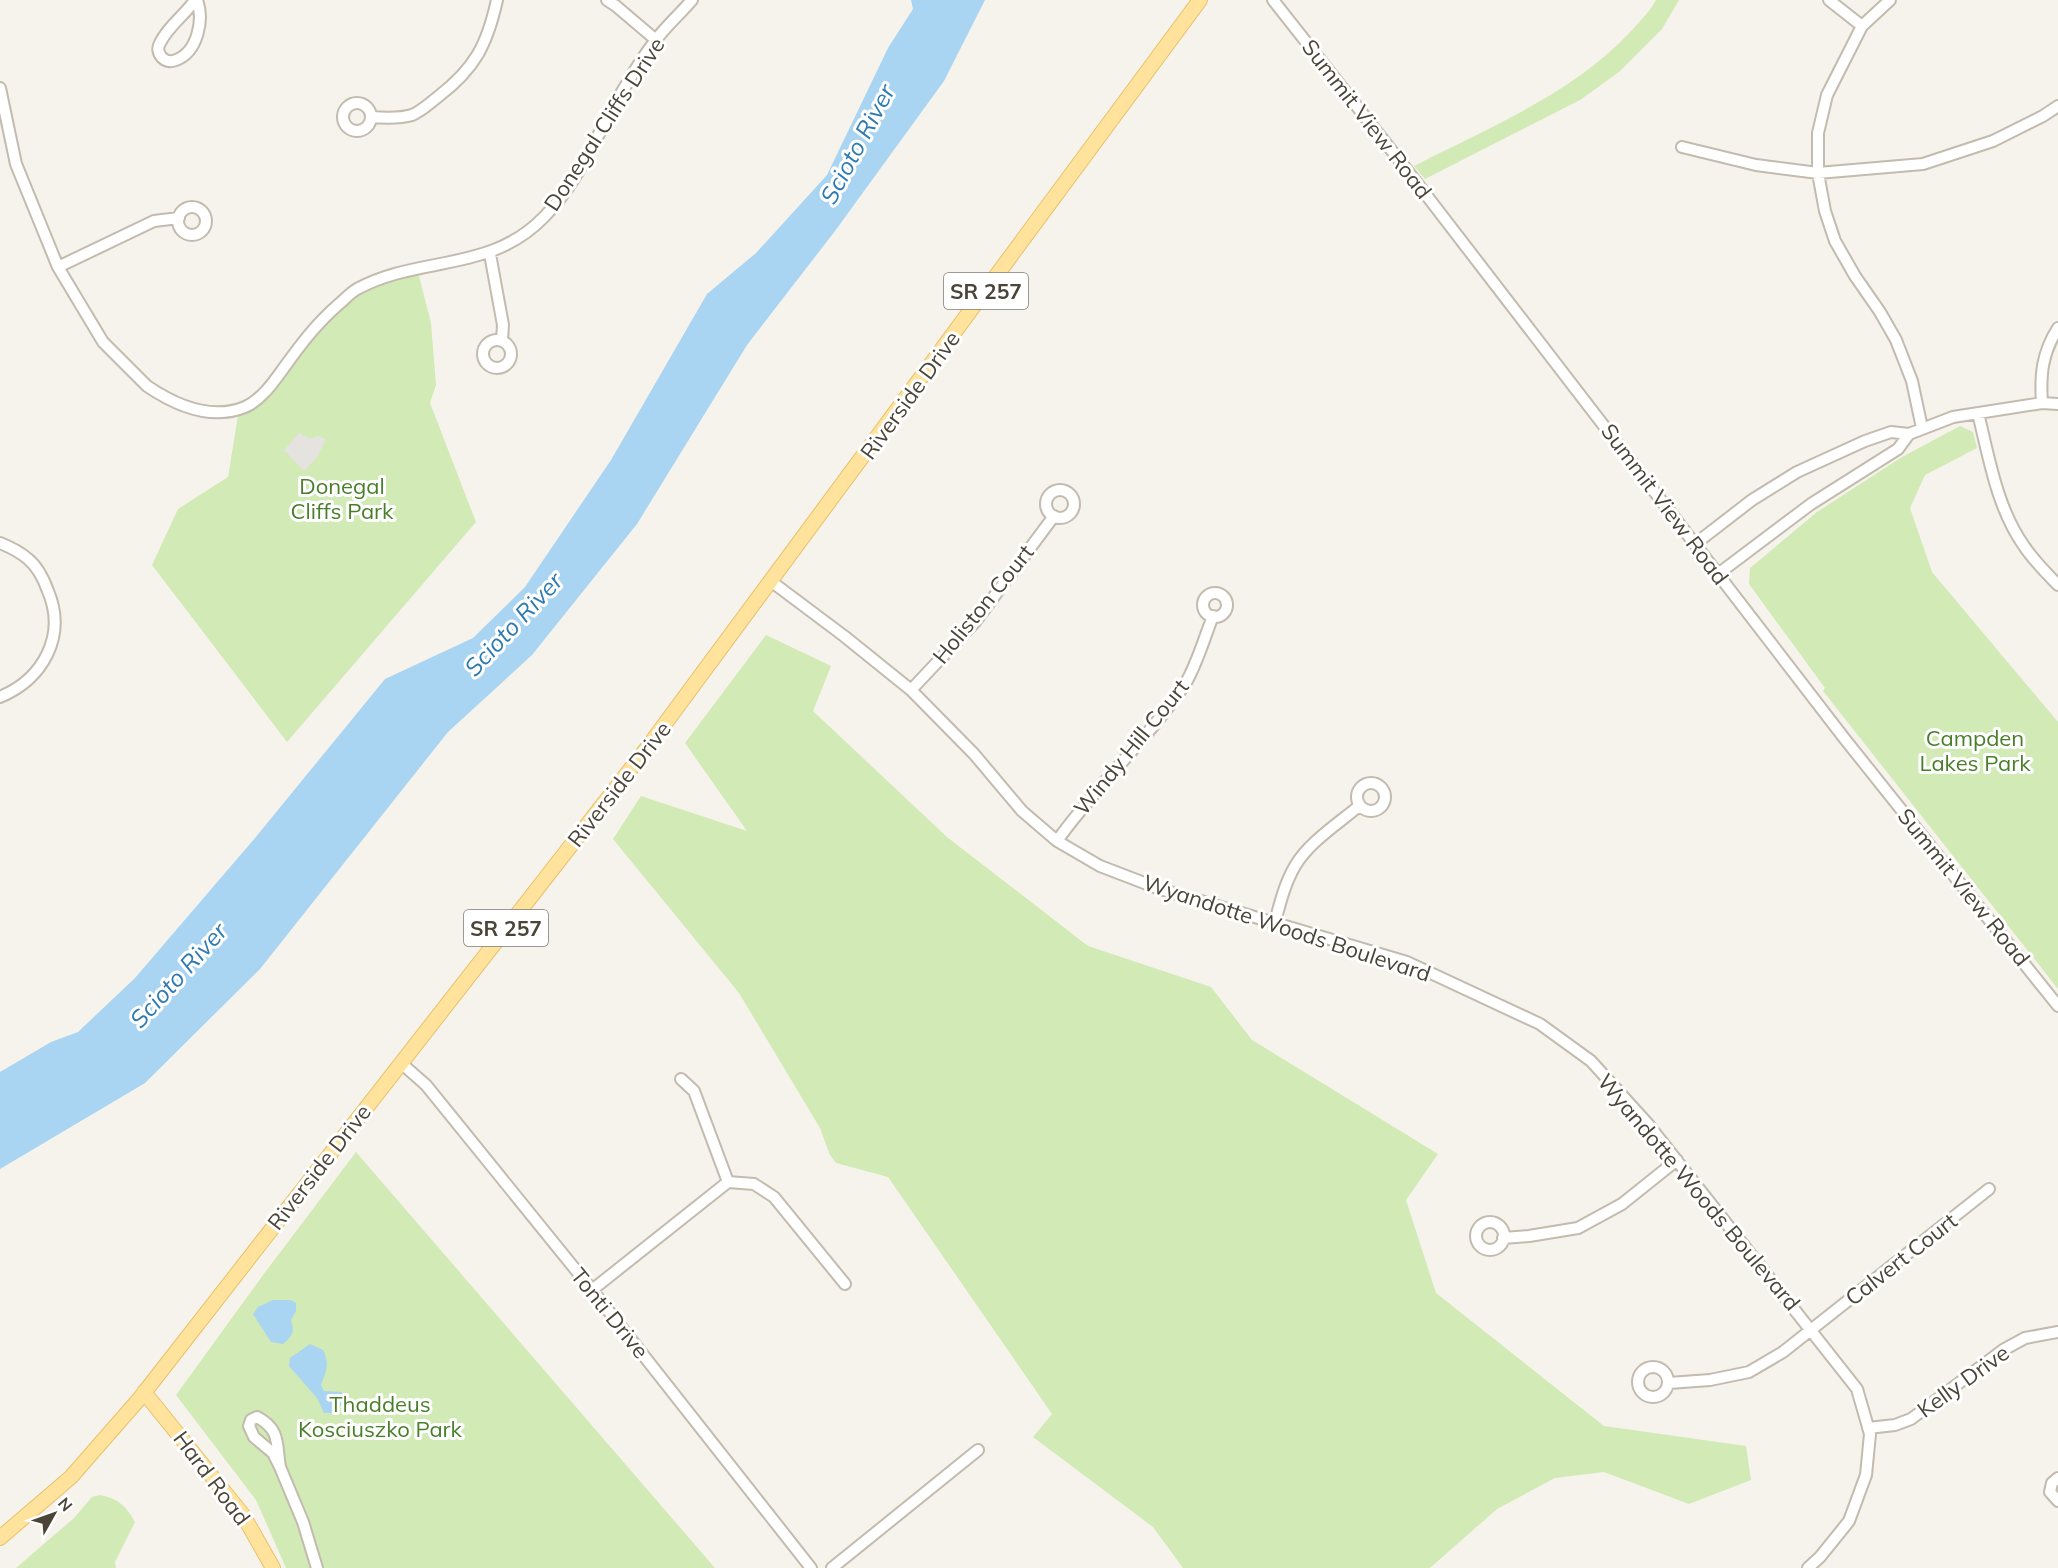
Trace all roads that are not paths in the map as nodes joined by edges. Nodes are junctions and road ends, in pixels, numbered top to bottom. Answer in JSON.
{"nodes":[{"id":1,"x":196,"y":0,"type":"edge"},
{"id":2,"x":497,"y":0,"type":"edge"},
{"id":3,"x":607,"y":0,"type":"edge"},
{"id":4,"x":692,"y":0,"type":"edge"},
{"id":5,"x":1200,"y":0,"type":"edge"},
{"id":6,"x":1273,"y":0,"type":"edge"},
{"id":7,"x":1829,"y":0,"type":"edge"},
{"id":8,"x":1890,"y":0,"type":"edge"},
{"id":9,"x":1862,"y":26,"type":"junction"},
{"id":10,"x":656,"y":40,"type":"junction"},
{"id":11,"x":0,"y":88,"type":"edge"},
{"id":12,"x":2058,"y":106,"type":"edge"},
{"id":13,"x":371,"y":117,"type":"dead end"},
{"id":14,"x":1682,"y":147,"type":"dead end"},
{"id":15,"x":1818,"y":173,"type":"junction"},
{"id":16,"x":179,"y":218,"type":"dead end"},
{"id":17,"x":490,"y":254,"type":"junction"},
{"id":18,"x":58,"y":267,"type":"junction"},
{"id":19,"x":2058,"y":328,"type":"edge"},
{"id":20,"x":502,"y":340,"type":"dead end"},
{"id":21,"x":2042,"y":403,"type":"junction"},
{"id":22,"x":2058,"y":404,"type":"edge"},
{"id":23,"x":1978,"y":413,"type":"junction"},
{"id":24,"x":1922,"y":428,"type":"junction"},
{"id":25,"x":1909,"y":434,"type":"junction"},
{"id":26,"x":1054,"y":516,"type":"dead end"},
{"id":27,"x":0,"y":543,"type":"edge"},
{"id":28,"x":1695,"y":544,"type":"junction"},
{"id":29,"x":1718,"y":574,"type":"junction"},
{"id":30,"x":772,"y":582,"type":"junction"},
{"id":31,"x":2058,"y":585,"type":"edge"},
{"id":32,"x":1213,"y":616,"type":"dead end"},
{"id":33,"x":911,"y":690,"type":"junction"},
{"id":34,"x":0,"y":697,"type":"edge"},
{"id":35,"x":1359,"y":806,"type":"dead end"},
{"id":36,"x":1057,"y":841,"type":"junction"},
{"id":37,"x":1275,"y":922,"type":"junction"},
{"id":38,"x":2058,"y":1006,"type":"edge"},
{"id":39,"x":401,"y":1063,"type":"junction"},
{"id":40,"x":681,"y":1079,"type":"dead end"},
{"id":41,"x":1677,"y":1160,"type":"junction"},
{"id":42,"x":728,"y":1182,"type":"junction"},
{"id":43,"x":1989,"y":1189,"type":"dead end"},
{"id":44,"x":1503,"y":1238,"type":"dead end"},
{"id":45,"x":845,"y":1284,"type":"dead end"},
{"id":46,"x":592,"y":1290,"type":"junction"},
{"id":47,"x":1812,"y":1329,"type":"junction"},
{"id":48,"x":2058,"y":1332,"type":"edge"},
{"id":49,"x":1669,"y":1383,"type":"dead end"},
{"id":50,"x":144,"y":1392,"type":"junction"},
{"id":51,"x":1868,"y":1428,"type":"junction"},
{"id":52,"x":978,"y":1450,"type":"dead end"},
{"id":53,"x":280,"y":1467,"type":"dead end"},
{"id":54,"x":2058,"y":1478,"type":"edge"},
{"id":55,"x":2058,"y":1502,"type":"edge"},
{"id":56,"x":0,"y":1538,"type":"edge"},
{"id":57,"x":273,"y":1568,"type":"edge"},
{"id":58,"x":317,"y":1568,"type":"edge"},
{"id":59,"x":812,"y":1568,"type":"edge"},
{"id":60,"x":832,"y":1568,"type":"edge"},
{"id":61,"x":1808,"y":1568,"type":"edge"}],
"edges":[{"from":1,"to":1,"type":"street"},
{"from":2,"to":13,"type":"street"},
{"from":3,"to":10,"type":"street"},
{"from":4,"to":10,"type":"street","name":"Donegal Cliffs Drive"},
{"from":5,"to":30,"type":"main road","name":"Riverside Drive","number":"SR 257"},
{"from":6,"to":28,"type":"street","name":"Summit View Road"},
{"from":7,"to":9,"type":"street"},
{"from":8,"to":9,"type":"street"},
{"from":9,"to":15,"type":"street"},
{"from":10,"to":17,"type":"street","name":"Donegal Cliffs Drive"},
{"from":11,"to":18,"type":"street"},
{"from":12,"to":15,"type":"street"},
{"from":14,"to":15,"type":"street"},
{"from":15,"to":24,"type":"street"},
{"from":16,"to":18,"type":"street"},
{"from":17,"to":18,"type":"street","name":"Donegal Cliffs Drive"},
{"from":17,"to":20,"type":"street"},
{"from":19,"to":21,"type":"street"},
{"from":21,"to":22,"type":"street"},
{"from":21,"to":23,"type":"street"},
{"from":23,"to":24,"type":"street"},
{"from":23,"to":31,"type":"street"},
{"from":24,"to":25,"type":"street"},
{"from":25,"to":28,"type":"street"},
{"from":25,"to":29,"type":"street"},
{"from":26,"to":33,"type":"street","name":"Holiston Court"},
{"from":27,"to":34,"type":"street"},
{"from":28,"to":29,"type":"street","name":"Summit View Road"},
{"from":29,"to":38,"type":"street","name":"Summit View Road"},
{"from":30,"to":33,"type":"street","name":"Wyandotte Woods Boulevard"},
{"from":30,"to":39,"type":"main road","name":"Riverside Drive","number":"SR 257"},
{"from":32,"to":36,"type":"street","name":"Windy Hill Court"},
{"from":33,"to":36,"type":"street","name":"Wyandotte Woods Boulevard"},
{"from":35,"to":37,"type":"street"},
{"from":36,"to":37,"type":"street","name":"Wyandotte Woods Boulevard"},
{"from":37,"to":41,"type":"street","name":"Wyandotte Woods Boulevard"},
{"from":39,"to":46,"type":"street","name":"Tonti Drive"},
{"from":39,"to":50,"type":"main road","name":"Riverside Drive","number":"SR 257"},
{"from":40,"to":42,"type":"street"},
{"from":41,"to":44,"type":"street"},
{"from":41,"to":47,"type":"street","name":"Wyandotte Woods Boulevard"},
{"from":42,"to":45,"type":"street"},
{"from":42,"to":46,"type":"street"},
{"from":43,"to":47,"type":"street","name":"Calvert Court"},
{"from":46,"to":59,"type":"street","name":"Tonti Drive"},
{"from":47,"to":49,"type":"street","name":"Calvert Court"},
{"from":47,"to":51,"type":"street","name":"Wyandotte Woods Boulevard"},
{"from":48,"to":51,"type":"street","name":"Kelly Drive"},
{"from":50,"to":56,"type":"main road","name":"Riverside Drive","number":"SR 257"},
{"from":50,"to":57,"type":"main road","name":"Hard Road"},
{"from":51,"to":61,"type":"street","name":"Wyandotte Woods Boulevard"},
{"from":52,"to":60,"type":"street"},
{"from":53,"to":58,"type":"street"},
{"from":54,"to":55,"type":"street"}]}
